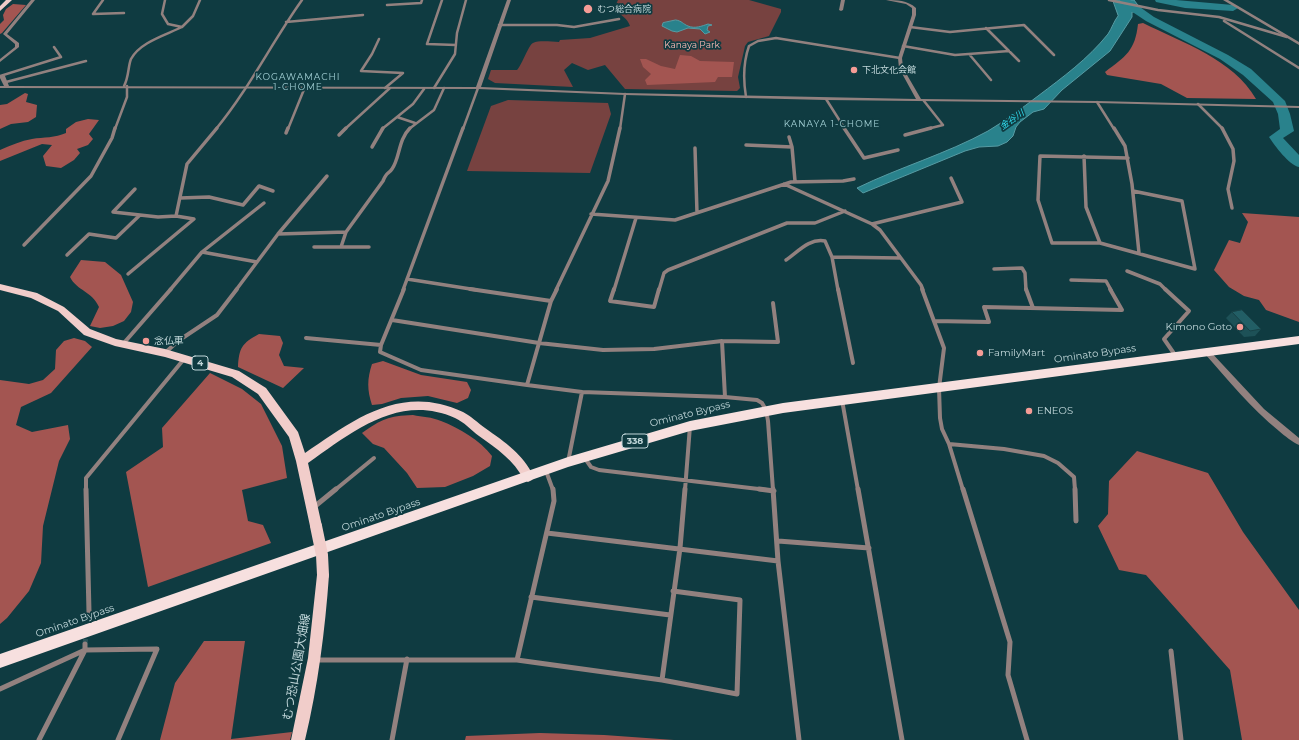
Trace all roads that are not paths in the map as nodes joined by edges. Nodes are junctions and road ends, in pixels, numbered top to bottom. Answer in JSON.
{"nodes":[{"id":1,"x":9,"y":0,"type":"edge"},
{"id":2,"x":33,"y":0,"type":"edge"},
{"id":3,"x":103,"y":0,"type":"edge"},
{"id":4,"x":165,"y":0,"type":"edge"},
{"id":5,"x":200,"y":0,"type":"edge"},
{"id":6,"x":302,"y":0,"type":"edge"},
{"id":7,"x":422,"y":0,"type":"edge"},
{"id":8,"x":442,"y":0,"type":"edge"},
{"id":9,"x":466,"y":0,"type":"edge"},
{"id":10,"x":509,"y":0,"type":"edge"},
{"id":11,"x":844,"y":0,"type":"edge"},
{"id":12,"x":888,"y":0,"type":"edge"},
{"id":13,"x":1109,"y":0,"type":"edge"},
{"id":14,"x":1225,"y":0,"type":"edge"},
{"id":15,"x":387,"y":5,"type":"dead end"},
{"id":16,"x":0,"y":9,"type":"edge"},
{"id":17,"x":841,"y":10,"type":"dead end"},
{"id":18,"x":124,"y":13,"type":"dead end"},
{"id":19,"x":363,"y":15,"type":"dead end"},
{"id":20,"x":1219,"y":17,"type":"junction"},
{"id":21,"x":619,"y":19,"type":"dead end"},
{"id":22,"x":286,"y":22,"type":"junction"},
{"id":23,"x":499,"y":25,"type":"junction"},
{"id":24,"x":182,"y":27,"type":"junction"},
{"id":25,"x":910,"y":27,"type":"junction"},
{"id":26,"x":986,"y":28,"type":"junction"},
{"id":27,"x":1287,"y":37,"type":"junction"},
{"id":28,"x":379,"y":39,"type":"dead end"},
{"id":29,"x":1299,"y":44,"type":"edge"},
{"id":30,"x":456,"y":45,"type":"junction"},
{"id":31,"x":903,"y":46,"type":"junction"},
{"id":32,"x":54,"y":47,"type":"dead end"},
{"id":33,"x":1009,"y":51,"type":"junction"},
{"id":34,"x":969,"y":54,"type":"junction"},
{"id":35,"x":1054,"y":55,"type":"dead end"},
{"id":36,"x":900,"y":58,"type":"junction"},
{"id":37,"x":0,"y":61,"type":"edge"},
{"id":38,"x":86,"y":61,"type":"dead end"},
{"id":39,"x":1019,"y":61,"type":"dead end"},
{"id":40,"x":1299,"y":68,"type":"edge"},
{"id":41,"x":0,"y":76,"type":"edge"},
{"id":42,"x":991,"y":80,"type":"dead end"},
{"id":43,"x":6,"y":85,"type":"junction"},
{"id":44,"x":125,"y":86,"type":"junction"},
{"id":45,"x":0,"y":87,"type":"edge"},
{"id":46,"x":246,"y":87,"type":"junction"},
{"id":47,"x":305,"y":87,"type":"junction"},
{"id":48,"x":388,"y":88,"type":"junction"},
{"id":49,"x":424,"y":88,"type":"junction"},
{"id":50,"x":434,"y":88,"type":"junction"},
{"id":51,"x":444,"y":88,"type":"junction"},
{"id":52,"x":478,"y":88,"type":"junction"},
{"id":53,"x":625,"y":94,"type":"junction"},
{"id":54,"x":746,"y":97,"type":"junction"},
{"id":55,"x":826,"y":99,"type":"junction"},
{"id":56,"x":922,"y":100,"type":"junction"},
{"id":57,"x":1097,"y":102,"type":"junction"},
{"id":58,"x":1198,"y":104,"type":"junction"},
{"id":59,"x":1299,"y":107,"type":"edge"},
{"id":60,"x":397,"y":117,"type":"junction"},
{"id":61,"x":415,"y":123,"type":"junction"},
{"id":62,"x":286,"y":133,"type":"dead end"},
{"id":63,"x":339,"y":135,"type":"dead end"},
{"id":64,"x":906,"y":135,"type":"dead end"},
{"id":65,"x":789,"y":138,"type":"dead end"},
{"id":66,"x":746,"y":145,"type":"dead end"},
{"id":67,"x":372,"y":147,"type":"dead end"},
{"id":68,"x":792,"y":147,"type":"junction"},
{"id":69,"x":695,"y":148,"type":"dead end"},
{"id":70,"x":898,"y":150,"type":"dead end"},
{"id":71,"x":1084,"y":156,"type":"junction"},
{"id":72,"x":1128,"y":158,"type":"junction"},
{"id":73,"x":327,"y":176,"type":"dead end"},
{"id":74,"x":950,"y":178,"type":"dead end"},
{"id":75,"x":854,"y":179,"type":"dead end"},
{"id":76,"x":796,"y":181,"type":"junction"},
{"id":77,"x":784,"y":184,"type":"junction"},
{"id":78,"x":135,"y":189,"type":"dead end"},
{"id":79,"x":273,"y":191,"type":"dead end"},
{"id":80,"x":1133,"y":192,"type":"junction"},
{"id":81,"x":180,"y":198,"type":"junction"},
{"id":82,"x":264,"y":203,"type":"dead end"},
{"id":83,"x":1232,"y":208,"type":"dead end"},
{"id":84,"x":845,"y":211,"type":"junction"},
{"id":85,"x":697,"y":213,"type":"junction"},
{"id":86,"x":591,"y":214,"type":"junction"},
{"id":87,"x":140,"y":215,"type":"junction"},
{"id":88,"x":176,"y":216,"type":"junction"},
{"id":89,"x":636,"y":218,"type":"junction"},
{"id":90,"x":872,"y":224,"type":"junction"},
{"id":91,"x":346,"y":232,"type":"junction"},
{"id":92,"x":278,"y":234,"type":"junction"},
{"id":93,"x":1100,"y":243,"type":"junction"},
{"id":94,"x":24,"y":245,"type":"dead end"},
{"id":95,"x":314,"y":247,"type":"dead end"},
{"id":96,"x":341,"y":247,"type":"junction"},
{"id":97,"x":369,"y":247,"type":"dead end"},
{"id":98,"x":202,"y":252,"type":"junction"},
{"id":99,"x":1139,"y":253,"type":"junction"},
{"id":100,"x":67,"y":255,"type":"dead end"},
{"id":101,"x":832,"y":257,"type":"junction"},
{"id":102,"x":900,"y":258,"type":"junction"},
{"id":103,"x":786,"y":260,"type":"dead end"},
{"id":104,"x":257,"y":262,"type":"junction"},
{"id":105,"x":994,"y":269,"type":"dead end"},
{"id":106,"x":1127,"y":271,"type":"dead end"},
{"id":107,"x":128,"y":274,"type":"dead end"},
{"id":108,"x":407,"y":279,"type":"junction"},
{"id":109,"x":1071,"y":280,"type":"dead end"},
{"id":110,"x":0,"y":288,"type":"edge"},
{"id":111,"x":551,"y":301,"type":"junction"},
{"id":112,"x":773,"y":303,"type":"dead end"},
{"id":113,"x":1033,"y":308,"type":"junction"},
{"id":114,"x":392,"y":320,"type":"junction"},
{"id":115,"x":934,"y":321,"type":"junction"},
{"id":116,"x":306,"y":338,"type":"dead end"},
{"id":117,"x":1299,"y":340,"type":"edge"},
{"id":118,"x":722,"y":341,"type":"junction"},
{"id":119,"x":539,"y":343,"type":"junction"},
{"id":120,"x":123,"y":344,"type":"junction"},
{"id":121,"x":381,"y":345,"type":"junction"},
{"id":122,"x":1207,"y":352,"type":"junction"},
{"id":123,"x":165,"y":353,"type":"junction"},
{"id":124,"x":1175,"y":356,"type":"junction"},
{"id":125,"x":184,"y":359,"type":"junction"},
{"id":126,"x":854,"y":363,"type":"dead end"},
{"id":127,"x":526,"y":385,"type":"junction"},
{"id":128,"x":939,"y":388,"type":"junction"},
{"id":129,"x":582,"y":392,"type":"junction"},
{"id":130,"x":725,"y":397,"type":"junction"},
{"id":131,"x":842,"y":400,"type":"junction"},
{"id":132,"x":766,"y":410,"type":"junction"},
{"id":133,"x":690,"y":426,"type":"junction"},
{"id":134,"x":1299,"y":442,"type":"edge"},
{"id":135,"x":949,"y":444,"type":"junction"},
{"id":136,"x":584,"y":457,"type":"junction"},
{"id":137,"x":374,"y":458,"type":"dead end"},
{"id":138,"x":302,"y":461,"type":"junction"},
{"id":139,"x":568,"y":462,"type":"junction"},
{"id":140,"x":546,"y":471,"type":"junction"},
{"id":141,"x":528,"y":477,"type":"junction"},
{"id":142,"x":685,"y":481,"type":"junction"},
{"id":143,"x":774,"y":491,"type":"junction"},
{"id":144,"x":312,"y":508,"type":"junction"},
{"id":145,"x":1076,"y":522,"type":"dead end"},
{"id":146,"x":547,"y":533,"type":"junction"},
{"id":147,"x":778,"y":541,"type":"junction"},
{"id":148,"x":680,"y":548,"type":"junction"},
{"id":149,"x":869,"y":548,"type":"junction"},
{"id":150,"x":778,"y":561,"type":"junction"},
{"id":151,"x":673,"y":591,"type":"junction"},
{"id":152,"x":531,"y":597,"type":"junction"},
{"id":153,"x":89,"y":612,"type":"tunnel mouth"},
{"id":154,"x":670,"y":615,"type":"junction"},
{"id":155,"x":85,"y":647,"type":"junction"},
{"id":156,"x":1171,"y":651,"type":"dead end"},
{"id":157,"x":407,"y":659,"type":"junction"},
{"id":158,"x":315,"y":660,"type":"junction"},
{"id":159,"x":517,"y":660,"type":"junction"},
{"id":160,"x":0,"y":661,"type":"edge"},
{"id":161,"x":662,"y":680,"type":"junction"},
{"id":162,"x":0,"y":689,"type":"edge"},
{"id":163,"x":39,"y":740,"type":"edge"},
{"id":164,"x":118,"y":740,"type":"edge"},
{"id":165,"x":298,"y":740,"type":"edge"},
{"id":166,"x":392,"y":740,"type":"edge"},
{"id":167,"x":799,"y":740,"type":"edge"},
{"id":168,"x":902,"y":740,"type":"edge"},
{"id":169,"x":1027,"y":740,"type":"edge"},
{"id":170,"x":1181,"y":740,"type":"edge"}],
"edges":[{"from":1,"to":16,"type":"main road"},
{"from":2,"to":37,"type":"street"},
{"from":3,"to":18,"type":"street"},
{"from":4,"to":24,"type":"street"},
{"from":5,"to":24,"type":"street"},
{"from":6,"to":22,"type":"street"},
{"from":7,"to":15,"type":"street"},
{"from":8,"to":30,"type":"street"},
{"from":9,"to":30,"type":"street"},
{"from":10,"to":23,"type":"street"},
{"from":11,"to":17,"type":"street"},
{"from":12,"to":25,"type":"street"},
{"from":13,"to":20,"type":"street"},
{"from":14,"to":27,"type":"street"},
{"from":19,"to":22,"type":"street"},
{"from":20,"to":27,"type":"street"},
{"from":20,"to":40,"type":"street"},
{"from":21,"to":23,"type":"street"},
{"from":22,"to":46,"type":"street"},
{"from":23,"to":52,"type":"street"},
{"from":24,"to":44,"type":"street"},
{"from":25,"to":26,"type":"street"},
{"from":25,"to":31,"type":"street"},
{"from":26,"to":33,"type":"street"},
{"from":26,"to":35,"type":"street"},
{"from":27,"to":29,"type":"street"},
{"from":28,"to":48,"type":"street"},
{"from":30,"to":50,"type":"street"},
{"from":31,"to":34,"type":"street"},
{"from":31,"to":36,"type":"street"},
{"from":32,"to":41,"type":"street"},
{"from":33,"to":34,"type":"street"},
{"from":33,"to":39,"type":"street"},
{"from":34,"to":42,"type":"street"},
{"from":36,"to":54,"type":"street"},
{"from":36,"to":56,"type":"street"},
{"from":38,"to":43,"type":"street"},
{"from":41,"to":43,"type":"street"},
{"from":43,"to":44,"type":"street"},
{"from":43,"to":45,"type":"street"},
{"from":44,"to":46,"type":"street"},
{"from":44,"to":94,"type":"street"},
{"from":46,"to":47,"type":"street"},
{"from":46,"to":81,"type":"street"},
{"from":47,"to":48,"type":"street"},
{"from":47,"to":62,"type":"street"},
{"from":48,"to":49,"type":"street"},
{"from":48,"to":63,"type":"street"},
{"from":49,"to":50,"type":"street"},
{"from":49,"to":60,"type":"street"},
{"from":50,"to":51,"type":"street"},
{"from":51,"to":52,"type":"street"},
{"from":51,"to":61,"type":"street"},
{"from":52,"to":53,"type":"street"},
{"from":52,"to":108,"type":"street"},
{"from":53,"to":54,"type":"street"},
{"from":53,"to":86,"type":"street"},
{"from":54,"to":55,"type":"street"},
{"from":55,"to":56,"type":"street"},
{"from":55,"to":70,"type":"street"},
{"from":56,"to":57,"type":"street"},
{"from":56,"to":64,"type":"street"},
{"from":57,"to":58,"type":"street"},
{"from":57,"to":72,"type":"street"},
{"from":58,"to":59,"type":"street"},
{"from":58,"to":83,"type":"street"},
{"from":60,"to":61,"type":"street"},
{"from":60,"to":67,"type":"street"},
{"from":61,"to":91,"type":"street"},
{"from":65,"to":68,"type":"street"},
{"from":66,"to":68,"type":"street"},
{"from":68,"to":76,"type":"street"},
{"from":69,"to":85,"type":"street"},
{"from":71,"to":72,"type":"street"},
{"from":71,"to":93,"type":"street"},
{"from":71,"to":93,"type":"street"},
{"from":72,"to":80,"type":"street"},
{"from":73,"to":92,"type":"street"},
{"from":74,"to":90,"type":"street"},
{"from":75,"to":76,"type":"street"},
{"from":76,"to":77,"type":"street"},
{"from":77,"to":84,"type":"street"},
{"from":77,"to":85,"type":"street"},
{"from":78,"to":87,"type":"street"},
{"from":79,"to":81,"type":"street"},
{"from":80,"to":99,"type":"street"},
{"from":80,"to":99,"type":"street"},
{"from":81,"to":88,"type":"street"},
{"from":82,"to":98,"type":"street"},
{"from":84,"to":89,"type":"street"},
{"from":84,"to":90,"type":"street"},
{"from":85,"to":89,"type":"street"},
{"from":86,"to":89,"type":"street"},
{"from":86,"to":111,"type":"street"},
{"from":87,"to":88,"type":"street"},
{"from":87,"to":100,"type":"street"},
{"from":88,"to":107,"type":"street"},
{"from":90,"to":102,"type":"street"},
{"from":91,"to":92,"type":"street"},
{"from":91,"to":96,"type":"street"},
{"from":92,"to":104,"type":"street"},
{"from":93,"to":99,"type":"street"},
{"from":95,"to":96,"type":"street"},
{"from":96,"to":97,"type":"street"},
{"from":98,"to":104,"type":"street"},
{"from":98,"to":120,"type":"street"},
{"from":101,"to":102,"type":"street"},
{"from":101,"to":103,"type":"street"},
{"from":101,"to":126,"type":"street"},
{"from":102,"to":115,"type":"street"},
{"from":104,"to":123,"type":"street"},
{"from":105,"to":113,"type":"street"},
{"from":106,"to":124,"type":"street"},
{"from":108,"to":111,"type":"street"},
{"from":108,"to":114,"type":"street"},
{"from":109,"to":113,"type":"street"},
{"from":110,"to":120,"type":"main road","number":"4"},
{"from":111,"to":119,"type":"street"},
{"from":112,"to":118,"type":"street"},
{"from":113,"to":115,"type":"street"},
{"from":114,"to":119,"type":"street"},
{"from":114,"to":121,"type":"street"},
{"from":115,"to":128,"type":"street"},
{"from":116,"to":121,"type":"street"},
{"from":117,"to":122,"type":"highway","name":"Ominato Bypass","number":"338"},
{"from":118,"to":119,"type":"street"},
{"from":118,"to":130,"type":"street"},
{"from":119,"to":127,"type":"street"},
{"from":120,"to":123,"type":"main road","number":"4"},
{"from":121,"to":127,"type":"street"},
{"from":122,"to":124,"type":"highway","name":"Ominato Bypass","number":"338"},
{"from":122,"to":134,"type":"street"},
{"from":123,"to":125,"type":"main road","number":"4"},
{"from":124,"to":128,"type":"highway","name":"Ominato Bypass","number":"338"},
{"from":125,"to":138,"type":"main road","number":"4"},
{"from":125,"to":153,"type":"street"},
{"from":127,"to":129,"type":"street"},
{"from":128,"to":131,"type":"highway","name":"Ominato Bypass","number":"338"},
{"from":128,"to":135,"type":"street"},
{"from":129,"to":130,"type":"street"},
{"from":129,"to":139,"type":"street"},
{"from":130,"to":132,"type":"street"},
{"from":131,"to":132,"type":"highway","name":"Ominato Bypass","number":"338"},
{"from":131,"to":149,"type":"street"},
{"from":132,"to":133,"type":"highway","name":"Ominato Bypass","number":"338"},
{"from":132,"to":143,"type":"street"},
{"from":133,"to":136,"type":"highway","name":"Ominato Bypass","number":"338"},
{"from":133,"to":142,"type":"street"},
{"from":135,"to":145,"type":"street"},
{"from":135,"to":169,"type":"street"},
{"from":136,"to":139,"type":"highway","name":"Ominato Bypass","number":"338"},
{"from":136,"to":142,"type":"street"},
{"from":137,"to":144,"type":"street"},
{"from":138,"to":141,"type":"main road"},
{"from":138,"to":144,"type":"main road","number":"4"},
{"from":139,"to":140,"type":"highway","name":"Ominato Bypass","number":"338"},
{"from":140,"to":141,"type":"highway","name":"Ominato Bypass","number":"338"},
{"from":140,"to":146,"type":"street"},
{"from":141,"to":160,"type":"highway","name":"Ominato Bypass","number":"338"},
{"from":142,"to":143,"type":"street"},
{"from":142,"to":148,"type":"street"},
{"from":143,"to":147,"type":"street"},
{"from":144,"to":158,"type":"main road","name":"むつ恐山公園大畑線","number":"4","bridge":true},
{"from":146,"to":148,"type":"street"},
{"from":146,"to":152,"type":"street"},
{"from":147,"to":149,"type":"street"},
{"from":147,"to":150,"type":"street"},
{"from":148,"to":150,"type":"street"},
{"from":148,"to":151,"type":"street"},
{"from":149,"to":168,"type":"street"},
{"from":150,"to":167,"type":"street"},
{"from":151,"to":154,"type":"street"},
{"from":151,"to":161,"type":"street"},
{"from":152,"to":154,"type":"street"},
{"from":152,"to":159,"type":"street"},
{"from":154,"to":161,"type":"street"},
{"from":155,"to":162,"type":"street"},
{"from":155,"to":163,"type":"street"},
{"from":155,"to":164,"type":"street"},
{"from":156,"to":170,"type":"street"},
{"from":157,"to":158,"type":"street"},
{"from":157,"to":159,"type":"street"},
{"from":157,"to":166,"type":"street"},
{"from":158,"to":165,"type":"main road","name":"むつ恐山公園大畑線","number":"4"},
{"from":159,"to":161,"type":"street"}]}
